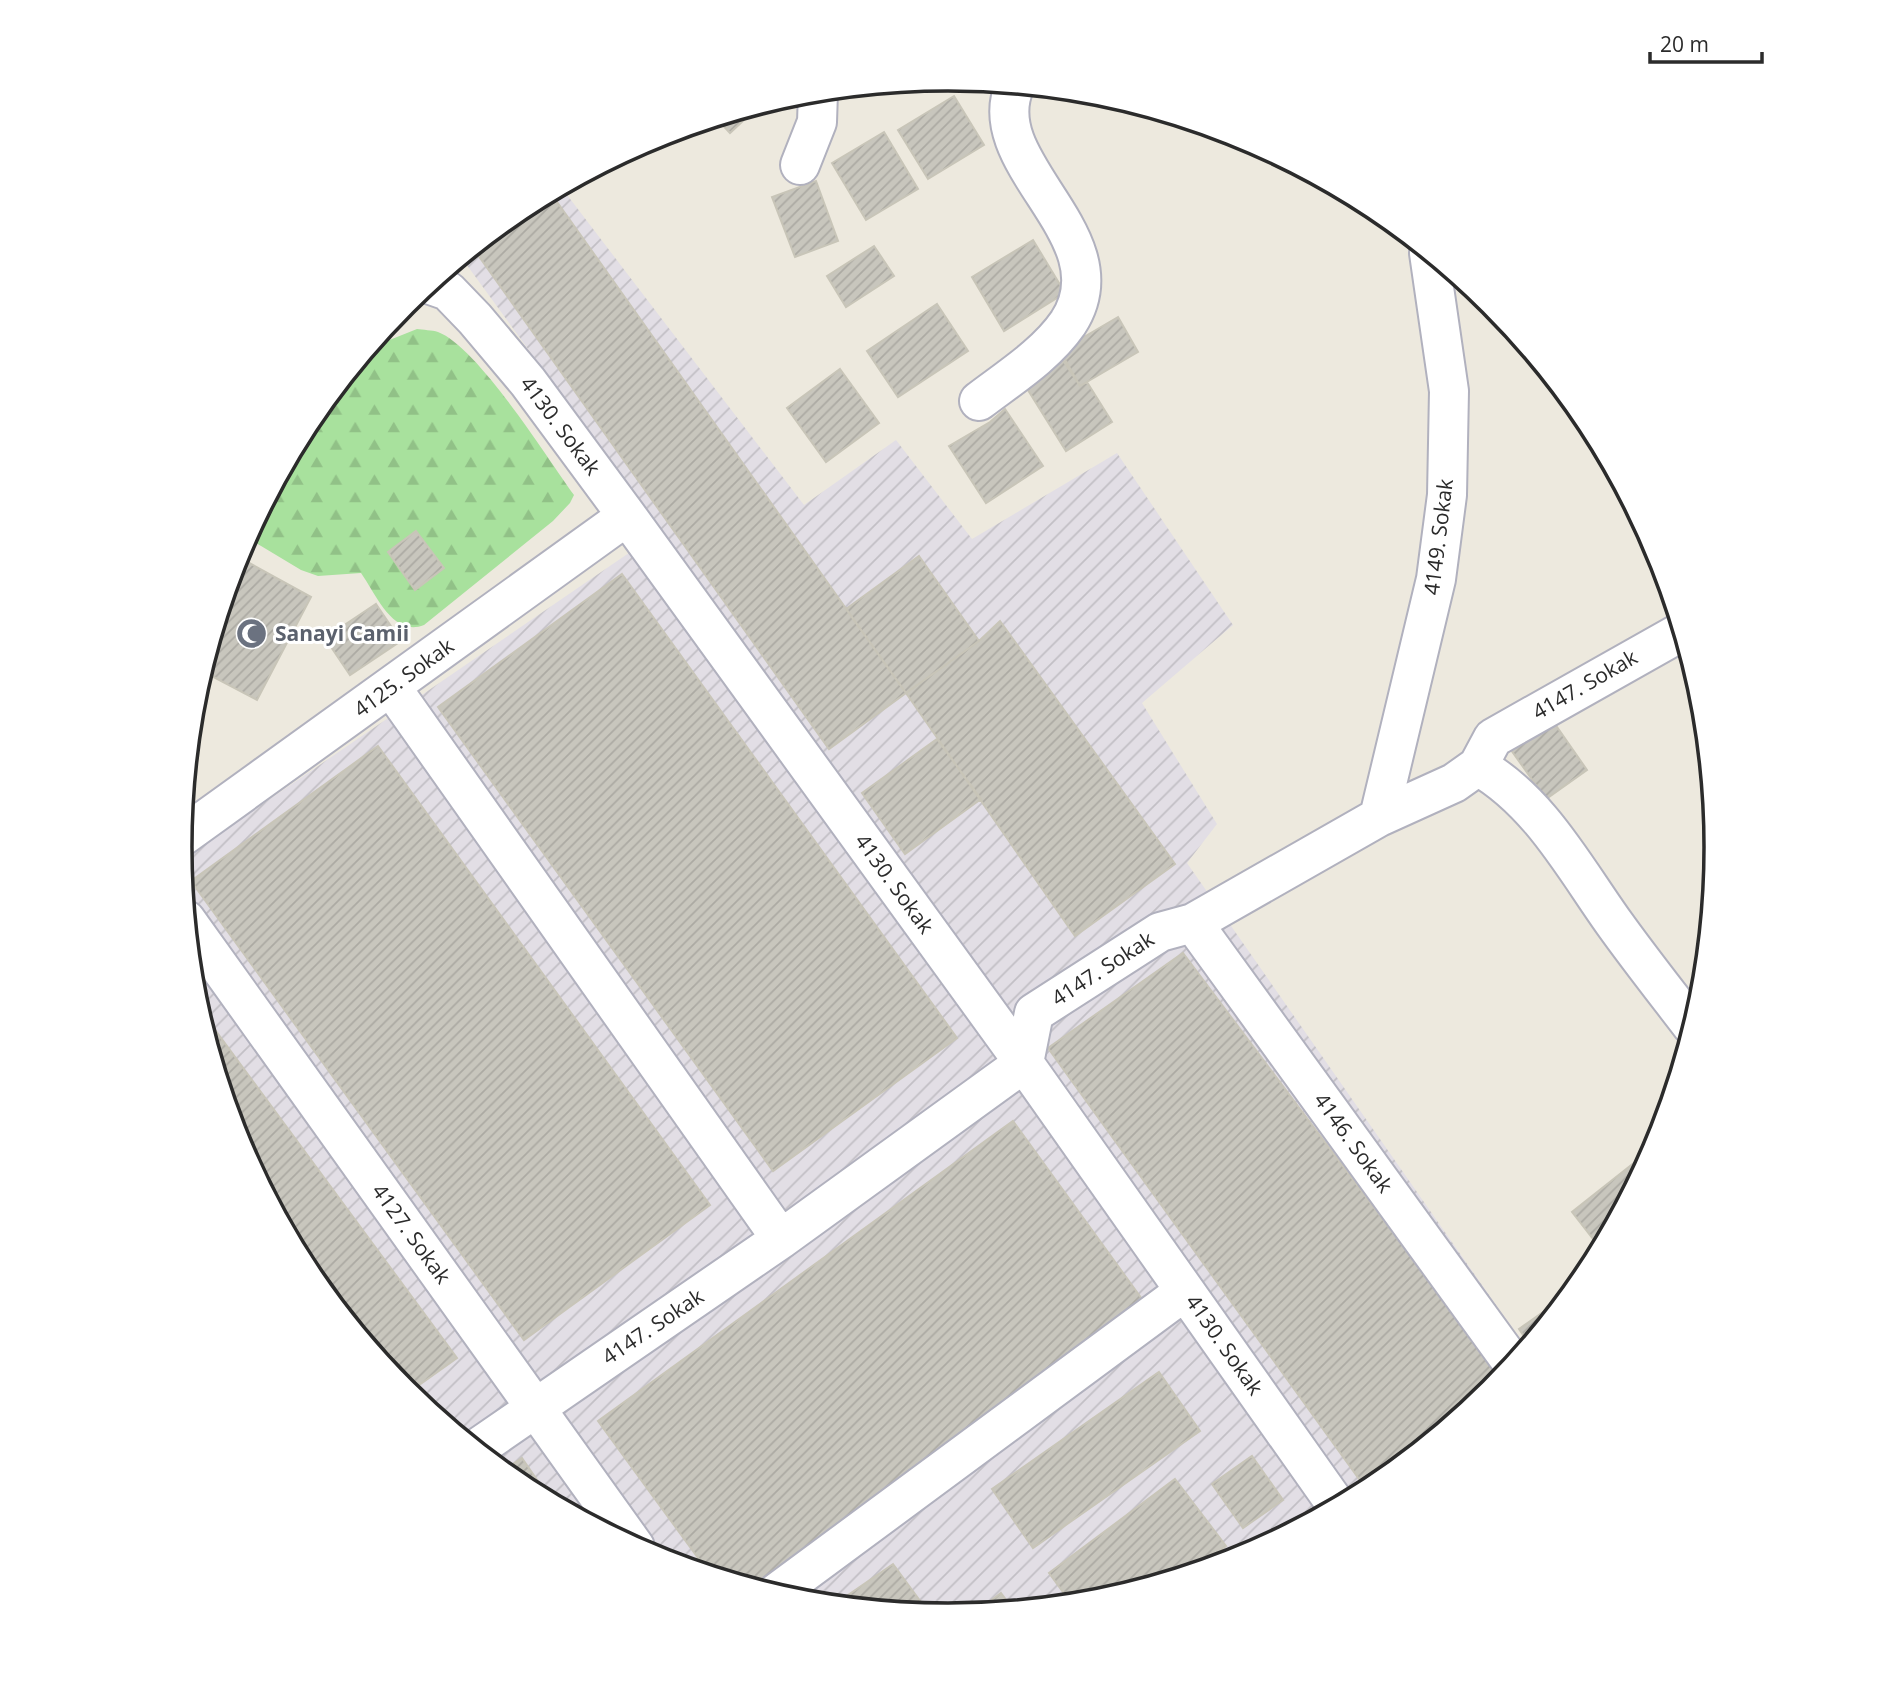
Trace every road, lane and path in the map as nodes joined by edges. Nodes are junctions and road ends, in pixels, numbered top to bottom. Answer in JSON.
{"nodes":[{"id":1,"x":1013,"y":94,"type":"edge"},
{"id":2,"x":818,"y":103,"type":"edge"},
{"id":3,"x":800,"y":165,"type":"dead end"},
{"id":4,"x":1431,"y":266,"type":"edge"},
{"id":5,"x":439,"y":288,"type":"edge"},
{"id":6,"x":979,"y":401,"type":"dead end"},
{"id":7,"x":627,"y":516,"type":"junction"},
{"id":8,"x":1673,"y":636,"type":"edge"},
{"id":9,"x":391,"y":687,"type":"junction"},
{"id":10,"x":1478,"y":766,"type":"junction"},
{"id":11,"x":1379,"y":817,"type":"junction"},
{"id":12,"x":192,"y":829,"type":"edge"},
{"id":13,"x":1193,"y":923,"type":"junction"},
{"id":14,"x":197,"y":934,"type":"edge"},
{"id":15,"x":1684,"y":1016,"type":"edge"},
{"id":16,"x":1024,"y":1063,"type":"junction"},
{"id":17,"x":781,"y":1239,"type":"junction"},
{"id":18,"x":1185,"y":1291,"type":"junction"},
{"id":19,"x":1507,"y":1355,"type":"edge"},
{"id":20,"x":536,"y":1407,"type":"junction"},
{"id":21,"x":484,"y":1445,"type":"edge"},
{"id":22,"x":1331,"y":1498,"type":"edge"},
{"id":23,"x":622,"y":1529,"type":"edge"},
{"id":24,"x":787,"y":1585,"type":"edge"}],
"edges":[{"from":1,"to":6,"type":"street"},
{"from":2,"to":3,"type":"street"},
{"from":4,"to":11,"type":"street","name":"4149. Sokak"},
{"from":5,"to":7,"type":"street","name":"4130. Sokak"},
{"from":7,"to":9,"type":"street","name":"4125. Sokak"},
{"from":7,"to":16,"type":"street","name":"4130. Sokak"},
{"from":8,"to":10,"type":"street","name":"4147. Sokak"},
{"from":9,"to":12,"type":"street","name":"4125. Sokak"},
{"from":9,"to":17,"type":"street"},
{"from":10,"to":11,"type":"street","name":"4147. Sokak"},
{"from":10,"to":15,"type":"street"},
{"from":11,"to":13,"type":"street","name":"4147. Sokak"},
{"from":13,"to":16,"type":"street","name":"4147. Sokak"},
{"from":13,"to":19,"type":"street","name":"4146. Sokak"},
{"from":14,"to":20,"type":"street","name":"4127. Sokak"},
{"from":16,"to":17,"type":"street","name":"4147. Sokak"},
{"from":16,"to":18,"type":"street","name":"4130. Sokak"},
{"from":17,"to":20,"type":"street","name":"4147. Sokak"},
{"from":18,"to":22,"type":"street","name":"4130. Sokak"},
{"from":18,"to":24,"type":"street"},
{"from":20,"to":21,"type":"street","name":"4147. Sokak"},
{"from":20,"to":23,"type":"street","name":"4127. Sokak"}]}
